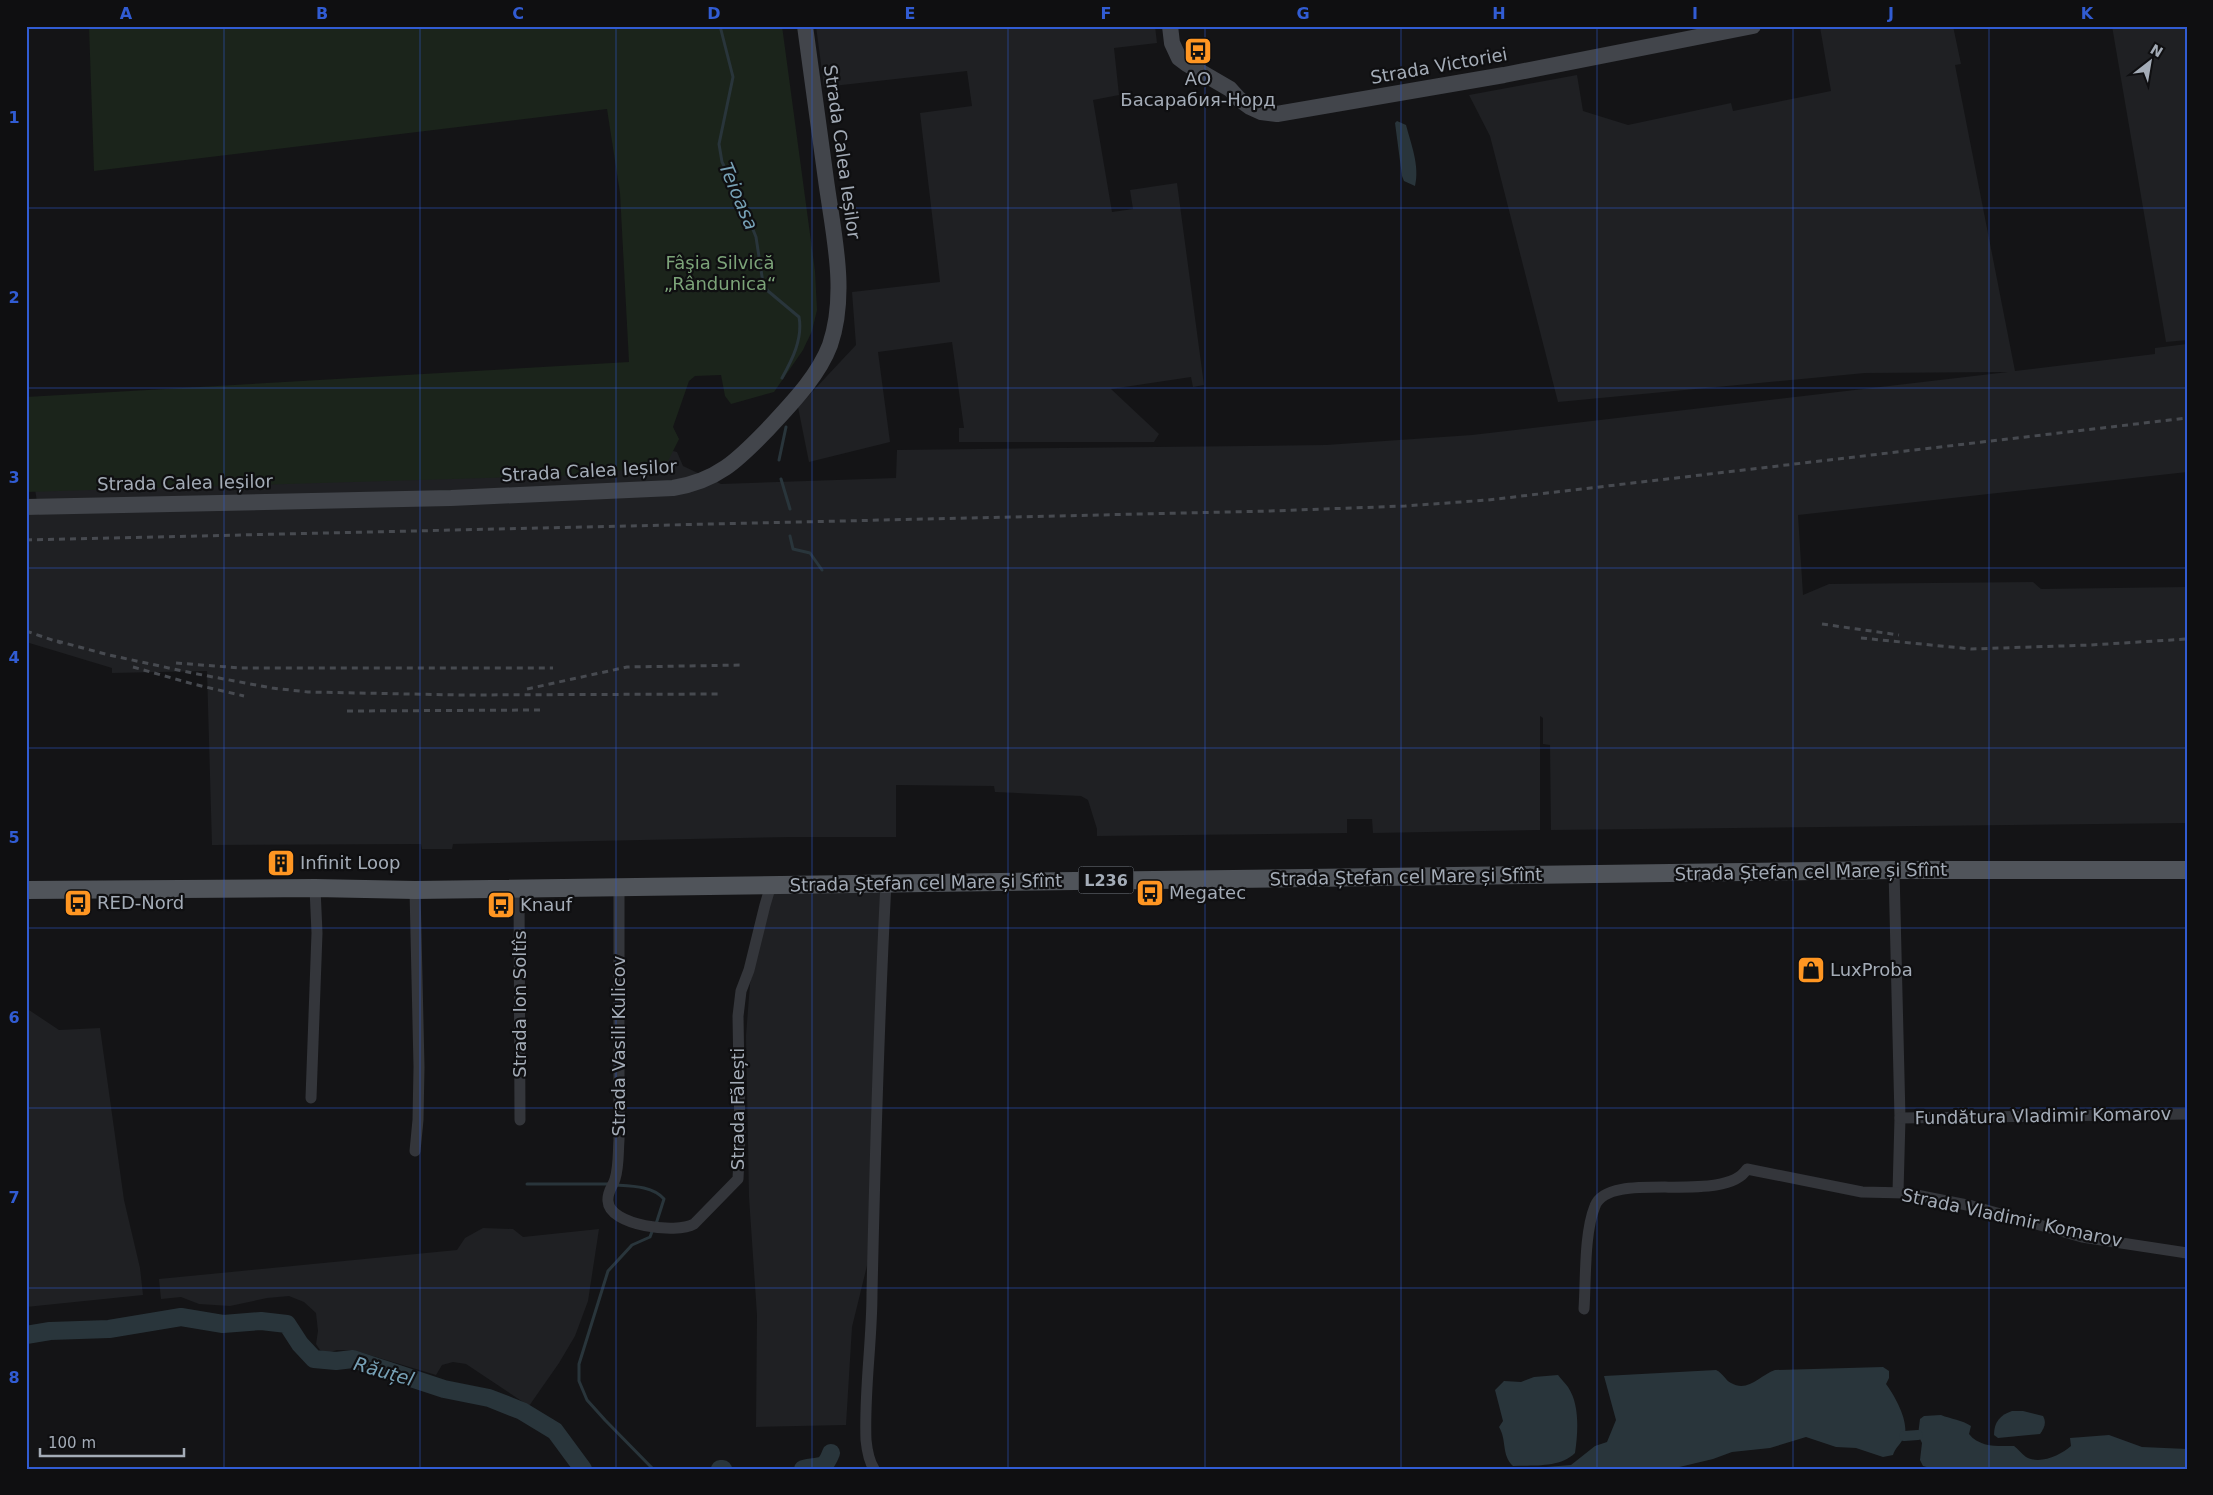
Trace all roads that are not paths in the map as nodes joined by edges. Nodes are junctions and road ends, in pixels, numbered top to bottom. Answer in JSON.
{"nodes":[{"id":1,"x":805,"y":26,"type":"edge"},
{"id":2,"x":1170,"y":26,"type":"edge"},
{"id":3,"x":1753,"y":26,"type":"edge"},
{"id":4,"x":26,"y":507,"type":"edge"},
{"id":5,"x":1894,"y":870,"type":"junction"},
{"id":6,"x":2187,"y":870,"type":"edge"},
{"id":7,"x":886,"y":882,"type":"junction"},
{"id":8,"x":772,"y":885,"type":"junction"},
{"id":9,"x":619,"y":887,"type":"junction"},
{"id":10,"x":315,"y":888,"type":"junction"},
{"id":11,"x":519,"y":888,"type":"junction"},
{"id":12,"x":26,"y":890,"type":"edge"},
{"id":13,"x":414,"y":890,"type":"junction"},
{"id":14,"x":311,"y":1098,"type":"dead end"},
{"id":15,"x":2187,"y":1114,"type":"edge"},
{"id":16,"x":1900,"y":1118,"type":"junction"},
{"id":17,"x":520,"y":1120,"type":"dead end"},
{"id":18,"x":415,"y":1151,"type":"dead end"},
{"id":19,"x":1898,"y":1192,"type":"junction"},
{"id":20,"x":608,"y":1202,"type":"joint"},
{"id":21,"x":2187,"y":1253,"type":"edge"},
{"id":22,"x":1584,"y":1309,"type":"dead end"},
{"id":23,"x":874,"y":1469,"type":"edge"}],
"edges":[{"from":1,"to":4,"type":"street","name":"Strada Calea Ieșilor"},
{"from":2,"to":3,"type":"street","name":"Strada Victoriei"},
{"from":5,"to":6,"type":"main road","name":"Strada Ștefan cel Mare și Sfînt","number":"L236"},
{"from":5,"to":7,"type":"main road","name":"Strada Ștefan cel Mare și Sfînt","number":"L236"},
{"from":5,"to":16,"type":"street"},
{"from":7,"to":8,"type":"main road","name":"Strada Ștefan cel Mare și Sfînt","number":"L236"},
{"from":7,"to":23,"type":"street"},
{"from":8,"to":9,"type":"main road","name":"Strada Ștefan cel Mare și Sfînt","number":"L236"},
{"from":8,"to":20,"type":"street","name":"Strada Fălești"},
{"from":9,"to":11,"type":"main road","name":"Strada Ștefan cel Mare și Sfînt","number":"L236"},
{"from":9,"to":20,"type":"street","name":"Strada Vasili Kulicov"},
{"from":10,"to":12,"type":"main road","name":"Strada Ștefan cel Mare și Sfînt","number":"L236"},
{"from":10,"to":13,"type":"main road","name":"Strada Ștefan cel Mare și Sfînt","number":"L236"},
{"from":10,"to":14,"type":"street"},
{"from":11,"to":13,"type":"main road","name":"Strada Ștefan cel Mare și Sfînt","number":"L236"},
{"from":11,"to":17,"type":"street","name":"Strada Ion Soltîs"},
{"from":13,"to":18,"type":"street"},
{"from":15,"to":16,"type":"street","name":"Fundătura Vladimir Komarov"},
{"from":16,"to":19,"type":"street"},
{"from":19,"to":21,"type":"street","name":"Strada Vladimir Komarov"},
{"from":19,"to":22,"type":"street","name":"Strada Vladimir Komarov"}]}
